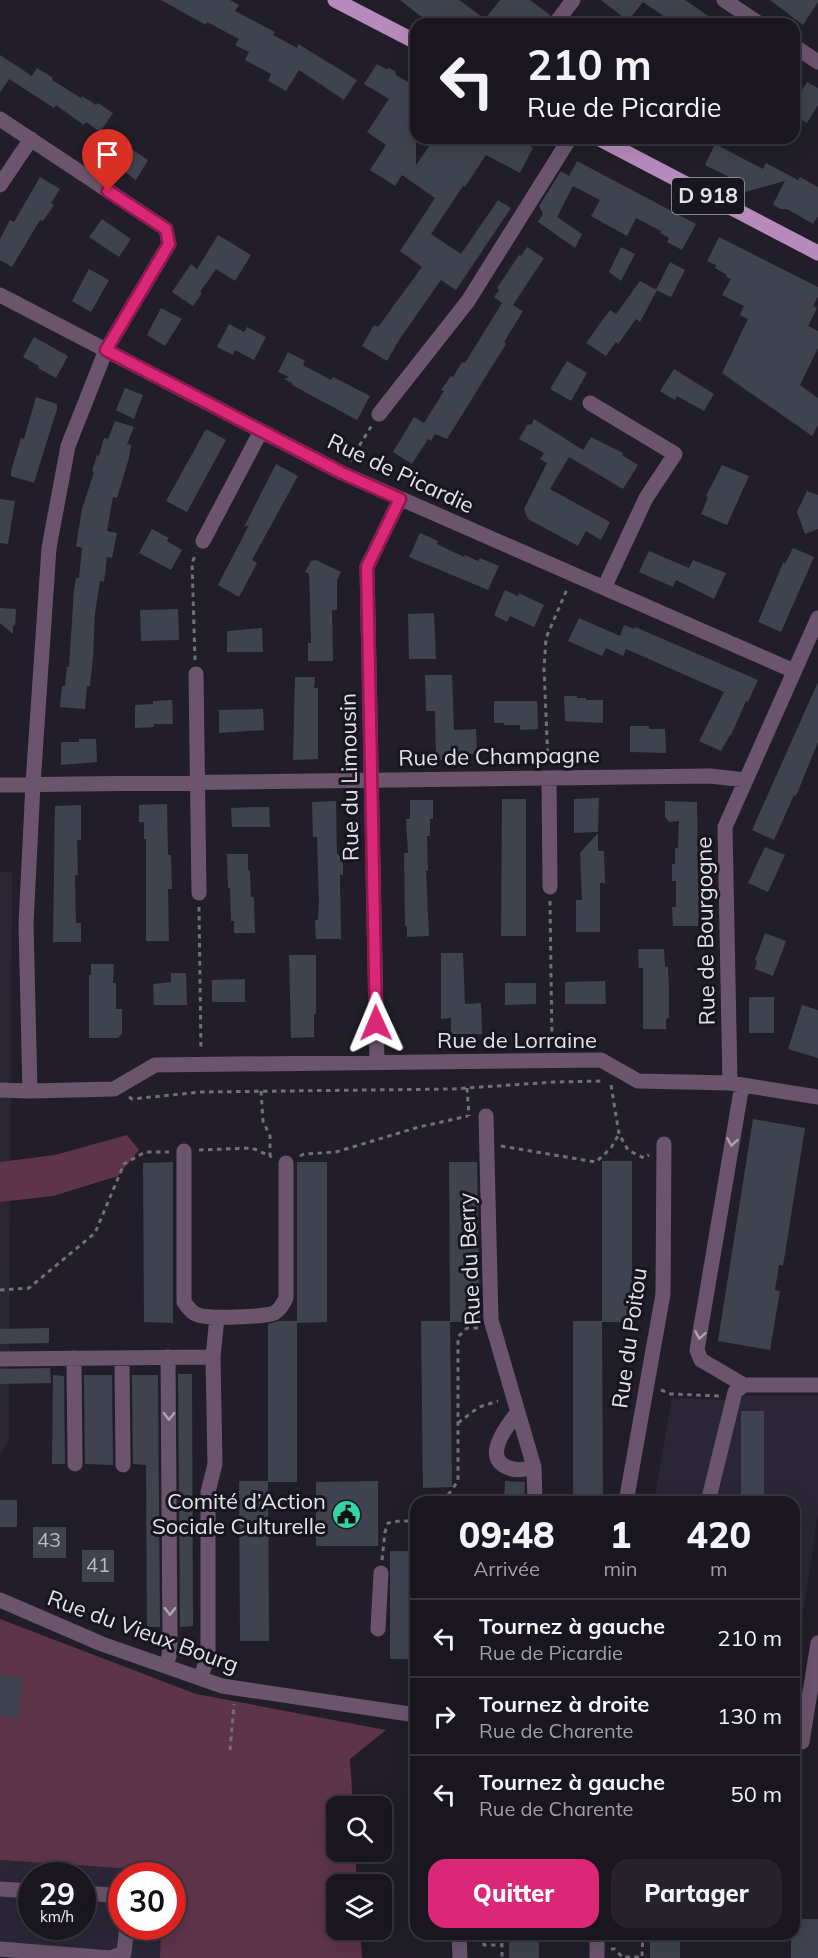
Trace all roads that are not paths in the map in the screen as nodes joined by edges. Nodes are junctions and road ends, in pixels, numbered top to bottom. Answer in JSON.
{"nodes":[{"id":1,"x":335,"y":0,"type":"edge"},
{"id":2,"x":573,"y":0,"type":"edge"},
{"id":3,"x":724,"y":0,"type":"edge"},
{"id":4,"x":560,"y":18,"type":"edge"},
{"id":5,"x":751,"y":18,"type":"edge"},
{"id":6,"x":410,"y":39,"type":"edge"},
{"id":7,"x":800,"y":50,"type":"edge"},
{"id":8,"x":818,"y":62,"type":"edge"},
{"id":9,"x":0,"y":118,"type":"edge"},
{"id":10,"x":31,"y":139,"type":"junction"},
{"id":11,"x":566,"y":144,"type":"edge"},
{"id":12,"x":609,"y":144,"type":"edge"},
{"id":13,"x":0,"y":185,"type":"edge"},
{"id":14,"x":818,"y":253,"type":"edge"},
{"id":15,"x":0,"y":295,"type":"edge"},
{"id":16,"x":106,"y":350,"type":"junction"},
{"id":17,"x":590,"y":403,"type":"dead end"},
{"id":18,"x":379,"y":414,"type":"road end"},
{"id":19,"x":261,"y":431,"type":"junction"},
{"id":20,"x":400,"y":499,"type":"junction"},
{"id":21,"x":203,"y":541,"type":"road end"},
{"id":22,"x":604,"y":588,"type":"junction"},
{"id":23,"x":818,"y":618,"type":"edge"},
{"id":24,"x":794,"y":671,"type":"junction"},
{"id":25,"x":196,"y":674,"type":"road end"},
{"id":26,"x":549,"y":778,"type":"junction"},
{"id":27,"x":372,"y":780,"type":"junction"},
{"id":28,"x":746,"y":780,"type":"junction"},
{"id":29,"x":198,"y":782,"type":"junction"},
{"id":30,"x":33,"y":784,"type":"junction"},
{"id":31,"x":0,"y":785,"type":"edge"},
{"id":32,"x":550,"y":887,"type":"road end"},
{"id":33,"x":199,"y":893,"type":"road end"},
{"id":34,"x":377,"y":1063,"type":"junction"},
{"id":35,"x":736,"y":1084,"type":"junction"},
{"id":36,"x":0,"y":1090,"type":"edge"},
{"id":37,"x":30,"y":1091,"type":"junction"},
{"id":38,"x":818,"y":1097,"type":"edge"},
{"id":39,"x":486,"y":1116,"type":"dead end"},
{"id":40,"x":664,"y":1144,"type":"road end"},
{"id":41,"x":184,"y":1151,"type":"road end"},
{"id":42,"x":286,"y":1162,"type":"road end"},
{"id":43,"x":217,"y":1317,"type":"junction"},
{"id":44,"x":213,"y":1357,"type":"junction"},
{"id":45,"x":74,"y":1358,"type":"junction"},
{"id":46,"x":122,"y":1358,"type":"junction"},
{"id":47,"x":168,"y":1358,"type":"junction"},
{"id":48,"x":0,"y":1359,"type":"edge"},
{"id":49,"x":744,"y":1385,"type":"junction"},
{"id":50,"x":818,"y":1385,"type":"edge"},
{"id":51,"x":516,"y":1404,"type":"junction"},
{"id":52,"x":75,"y":1464,"type":"dead end"},
{"id":53,"x":123,"y":1465,"type":"dead end"},
{"id":54,"x":534,"y":1467,"type":"junction"},
{"id":55,"x":535,"y":1496,"type":"edge"},
{"id":56,"x":627,"y":1496,"type":"edge"},
{"id":57,"x":709,"y":1496,"type":"edge"},
{"id":58,"x":381,"y":1573,"type":"road end"},
{"id":59,"x":0,"y":1600,"type":"edge"},
{"id":60,"x":378,"y":1629,"type":"dead end"},
{"id":61,"x":818,"y":1643,"type":"edge"},
{"id":62,"x":166,"y":1666,"type":"junction"},
{"id":63,"x":200,"y":1677,"type":"junction"},
{"id":64,"x":410,"y":1714,"type":"edge"},
{"id":65,"x":800,"y":1731,"type":"edge"},
{"id":66,"x":800,"y":1742,"type":"edge"},
{"id":67,"x":818,"y":1746,"type":"edge"},
{"id":68,"x":0,"y":1889,"type":"edge"},
{"id":69,"x":18,"y":1890,"type":"edge"},
{"id":70,"x":125,"y":1940,"type":"edge"},
{"id":71,"x":459,"y":1940,"type":"edge"},
{"id":72,"x":0,"y":1949,"type":"edge"},
{"id":73,"x":460,"y":1958,"type":"edge"}],
"edges":[{"from":1,"to":6,"type":"main road"},
{"from":2,"to":4,"type":"street"},
{"from":3,"to":5,"type":"street"},
{"from":7,"to":8,"type":"street"},
{"from":9,"to":10,"type":"street"},
{"from":10,"to":13,"type":"street"},
{"from":10,"to":16,"type":"street"},
{"from":11,"to":18,"type":"street"},
{"from":12,"to":14,"type":"main road","number":"D 918"},
{"from":15,"to":16,"type":"street","name":"Rue de Picardie"},
{"from":16,"to":19,"type":"street","name":"Rue de Picardie"},
{"from":16,"to":30,"type":"street"},
{"from":17,"to":22,"type":"street"},
{"from":19,"to":20,"type":"street","name":"Rue de Picardie"},
{"from":19,"to":21,"type":"street"},
{"from":20,"to":22,"type":"street","name":"Rue de Picardie"},
{"from":20,"to":27,"type":"street","name":"Rue du Limousin"},
{"from":22,"to":24,"type":"street","name":"Rue de Picardie"},
{"from":23,"to":24,"type":"street","name":"Rue de Bourgogne"},
{"from":24,"to":28,"type":"street","name":"Rue de Bourgogne"},
{"from":25,"to":29,"type":"street"},
{"from":26,"to":27,"type":"street","name":"Rue de Champagne"},
{"from":26,"to":28,"type":"street","name":"Rue de Champagne"},
{"from":26,"to":32,"type":"street"},
{"from":27,"to":29,"type":"street","name":"Rue de Champagne"},
{"from":27,"to":34,"type":"street","name":"Rue du Limousin"},
{"from":28,"to":35,"type":"street","name":"Rue de Bourgogne"},
{"from":29,"to":30,"type":"street","name":"Rue de Champagne"},
{"from":29,"to":33,"type":"street"},
{"from":30,"to":31,"type":"street","name":"Rue de Champagne"},
{"from":30,"to":37,"type":"street"},
{"from":34,"to":35,"type":"street","name":"Rue de Lorraine"},
{"from":34,"to":37,"type":"street","name":"Rue de Lorraine"},
{"from":35,"to":38,"type":"street","name":"Rue de Lorraine"},
{"from":35,"to":49,"type":"street","name":"Rue de Bourgogne","one_way":true},
{"from":36,"to":37,"type":"street","name":"Rue de Lorraine"},
{"from":39,"to":51,"type":"street","name":"Rue du Berry"},
{"from":40,"to":56,"type":"street","name":"Rue du Poitou"},
{"from":41,"to":43,"type":"street"},
{"from":42,"to":43,"type":"street"},
{"from":43,"to":44,"type":"street"},
{"from":44,"to":47,"type":"street"},
{"from":44,"to":63,"type":"street"},
{"from":45,"to":46,"type":"street"},
{"from":45,"to":48,"type":"street"},
{"from":45,"to":52,"type":"street"},
{"from":46,"to":47,"type":"street"},
{"from":46,"to":53,"type":"street"},
{"from":47,"to":62,"type":"street","one_way":true},
{"from":49,"to":50,"type":"street"},
{"from":49,"to":57,"type":"street"},
{"from":51,"to":54,"type":"street","name":"Rue du Berry"},
{"from":51,"to":54,"type":"street"},
{"from":54,"to":55,"type":"street","name":"Rue du Berry"},
{"from":58,"to":60,"type":"street"},
{"from":59,"to":62,"type":"street","name":"Rue du Vieux Bourg"},
{"from":61,"to":65,"type":"street"},
{"from":62,"to":63,"type":"street","name":"Rue du Vieux Bourg"},
{"from":63,"to":64,"type":"street","name":"Rue du Vieux Bourg"},
{"from":66,"to":67,"type":"street"},
{"from":68,"to":69,"type":"street"},
{"from":70,"to":72,"type":"street"},
{"from":71,"to":73,"type":"street"}]}
